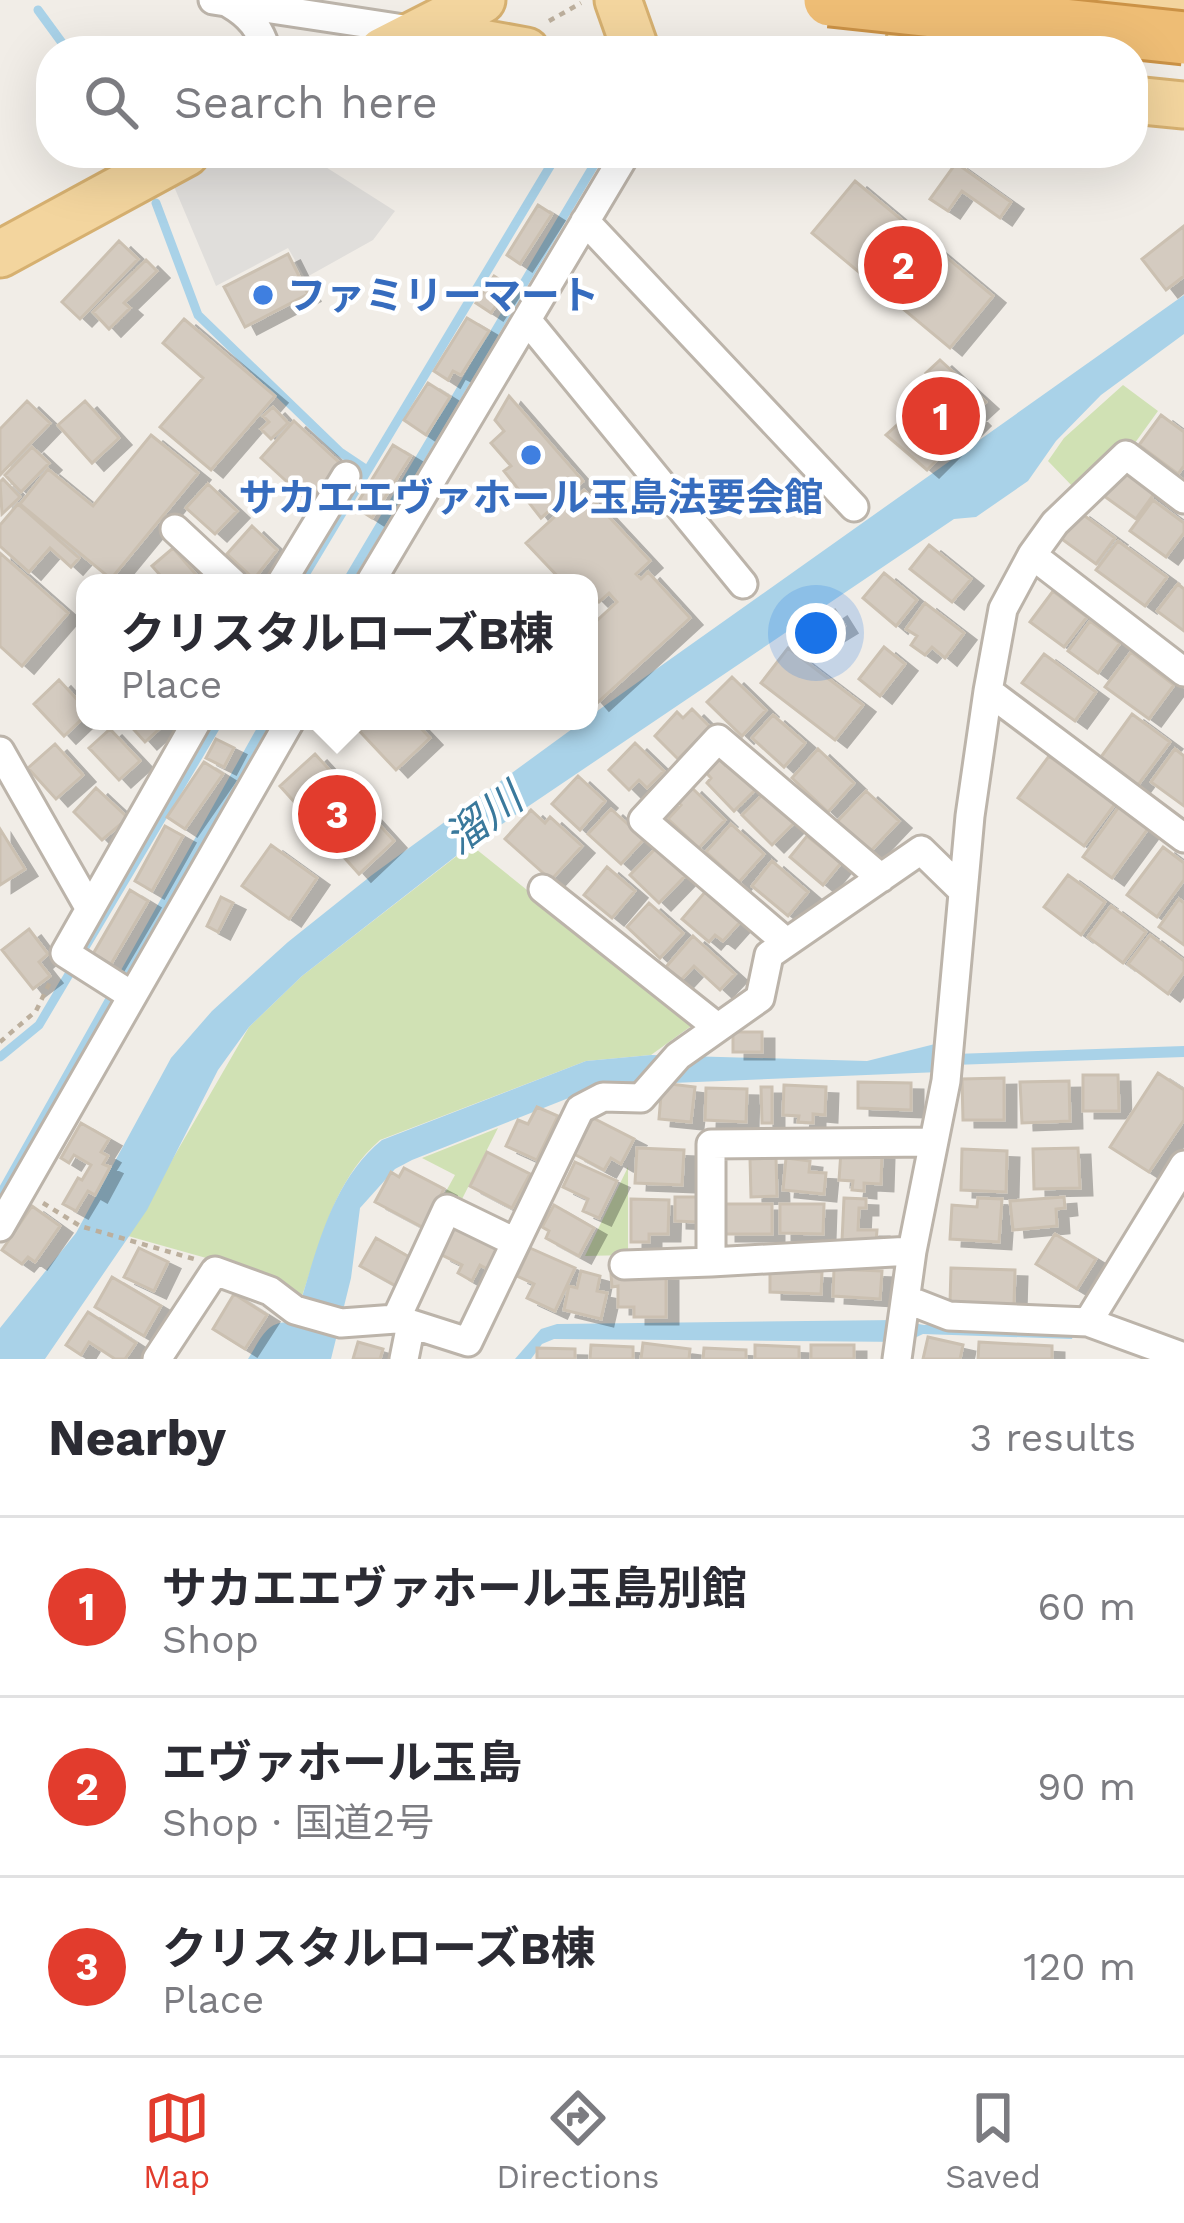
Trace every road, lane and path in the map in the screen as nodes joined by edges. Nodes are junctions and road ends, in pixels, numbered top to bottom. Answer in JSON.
{"nodes":[{"id":1,"x":482,"y":0,"type":"edge"},
{"id":2,"x":618,"y":0,"type":"edge"},
{"id":3,"x":830,"y":0,"type":"edge"},
{"id":4,"x":915,"y":0,"type":"edge"},
{"id":5,"x":1087,"y":0,"type":"edge"},
{"id":6,"x":220,"y":1,"type":"edge"},
{"id":7,"x":584,"y":1,"type":"edge"},
{"id":8,"x":1184,"y":9,"type":"edge"},
{"id":9,"x":258,"y":36,"type":"edge"},
{"id":10,"x":375,"y":36,"type":"edge"},
{"id":11,"x":413,"y":36,"type":"edge"},
{"id":12,"x":536,"y":36,"type":"edge"},
{"id":13,"x":631,"y":36,"type":"edge"},
{"id":14,"x":911,"y":36,"type":"edge"},
{"id":15,"x":1184,"y":38,"type":"edge"},
{"id":16,"x":1148,"y":101,"type":"edge"},
{"id":17,"x":1184,"y":105,"type":"edge"},
{"id":18,"x":158,"y":168,"type":"edge"},
{"id":19,"x":617,"y":168,"type":"edge"},
{"id":20,"x":585,"y":221,"type":"junction"},
{"id":21,"x":0,"y":254,"type":"edge"},
{"id":22,"x":526,"y":320,"type":"junction"},
{"id":23,"x":346,"y":476,"type":"dead end"},
{"id":24,"x":1184,"y":499,"type":"edge"},
{"id":25,"x":854,"y":507,"type":"dead end"},
{"id":26,"x":175,"y":529,"type":"dead end"},
{"id":27,"x":1032,"y":555,"type":"junction"},
{"id":28,"x":223,"y":574,"type":"edge"},
{"id":29,"x":286,"y":574,"type":"edge"},
{"id":30,"x":375,"y":574,"type":"edge"},
{"id":31,"x":743,"y":584,"type":"dead end"},
{"id":32,"x":1184,"y":672,"type":"edge"},
{"id":33,"x":988,"y":691,"type":"junction"},
{"id":34,"x":191,"y":730,"type":"edge"},
{"id":35,"x":283,"y":730,"type":"edge"},
{"id":36,"x":0,"y":751,"type":"edge"},
{"id":37,"x":1184,"y":838,"type":"edge"},
{"id":38,"x":881,"y":878,"type":"junction"},
{"id":39,"x":543,"y":889,"type":"dead end"},
{"id":40,"x":963,"y":891,"type":"junction"},
{"id":41,"x":86,"y":915,"type":"junction"},
{"id":42,"x":786,"y":942,"type":"junction"},
{"id":43,"x":97,"y":973,"type":"junction"},
{"id":44,"x":716,"y":1027,"type":"junction"},
{"id":45,"x":0,"y":1042,"type":"edge"},
{"id":46,"x":933,"y":1142,"type":"junction"},
{"id":47,"x":1184,"y":1165,"type":"edge"},
{"id":48,"x":22,"y":1191,"type":"junction"},
{"id":49,"x":0,"y":1227,"type":"edge"},
{"id":50,"x":515,"y":1241,"type":"junction"},
{"id":51,"x":912,"y":1251,"type":"junction"},
{"id":52,"x":711,"y":1262,"type":"junction"},
{"id":53,"x":624,"y":1265,"type":"dead end"},
{"id":54,"x":215,"y":1271,"type":"junction"},
{"id":55,"x":908,"y":1300,"type":"junction"},
{"id":56,"x":403,"y":1321,"type":"junction"},
{"id":57,"x":1088,"y":1322,"type":"junction"},
{"id":58,"x":1126,"y":1336,"type":"junction"},
{"id":59,"x":1184,"y":1357,"type":"edge"},
{"id":60,"x":157,"y":1359,"type":"edge"},
{"id":61,"x":404,"y":1359,"type":"edge"},
{"id":62,"x":897,"y":1359,"type":"edge"},
{"id":63,"x":1108,"y":1359,"type":"edge"}],
"edges":[{"from":1,"to":11,"type":"main road"},
{"from":2,"to":13,"type":"main road"},
{"from":3,"to":15,"type":"highway","bridge":true},
{"from":4,"to":14,"type":"main road"},
{"from":5,"to":8,"type":"main road"},
{"from":6,"to":9,"type":"street"},
{"from":6,"to":10,"type":"street"},
{"from":7,"to":12,"type":"path"},
{"from":16,"to":17,"type":"main road"},
{"from":18,"to":21,"type":"main road"},
{"from":19,"to":20,"type":"street"},
{"from":20,"to":22,"type":"street"},
{"from":20,"to":25,"type":"street"},
{"from":22,"to":30,"type":"street"},
{"from":22,"to":31,"type":"street"},
{"from":23,"to":29,"type":"street"},
{"from":24,"to":27,"type":"street"},
{"from":26,"to":28,"type":"street"},
{"from":27,"to":32,"type":"street"},
{"from":27,"to":33,"type":"street"},
{"from":33,"to":37,"type":"street"},
{"from":33,"to":40,"type":"street"},
{"from":34,"to":41,"type":"street"},
{"from":35,"to":43,"type":"street"},
{"from":36,"to":41,"type":"street"},
{"from":38,"to":40,"type":"street"},
{"from":38,"to":42,"type":"street"},
{"from":38,"to":42,"type":"street"},
{"from":39,"to":44,"type":"street"},
{"from":40,"to":46,"type":"street"},
{"from":41,"to":43,"type":"street"},
{"from":42,"to":44,"type":"street"},
{"from":43,"to":45,"type":"path"},
{"from":43,"to":48,"type":"street"},
{"from":44,"to":50,"type":"street"},
{"from":46,"to":51,"type":"street"},
{"from":46,"to":52,"type":"street"},
{"from":47,"to":57,"type":"street"},
{"from":48,"to":49,"type":"street"},
{"from":48,"to":54,"type":"path"},
{"from":50,"to":56,"type":"street"},
{"from":50,"to":56,"type":"street"},
{"from":51,"to":52,"type":"street"},
{"from":51,"to":55,"type":"street"},
{"from":52,"to":53,"type":"street"},
{"from":54,"to":56,"type":"street"},
{"from":54,"to":60,"type":"street"},
{"from":55,"to":57,"type":"street"},
{"from":55,"to":62,"type":"street"},
{"from":56,"to":61,"type":"street"},
{"from":57,"to":58,"type":"street"},
{"from":58,"to":59,"type":"street"},
{"from":58,"to":63,"type":"street"}]}
